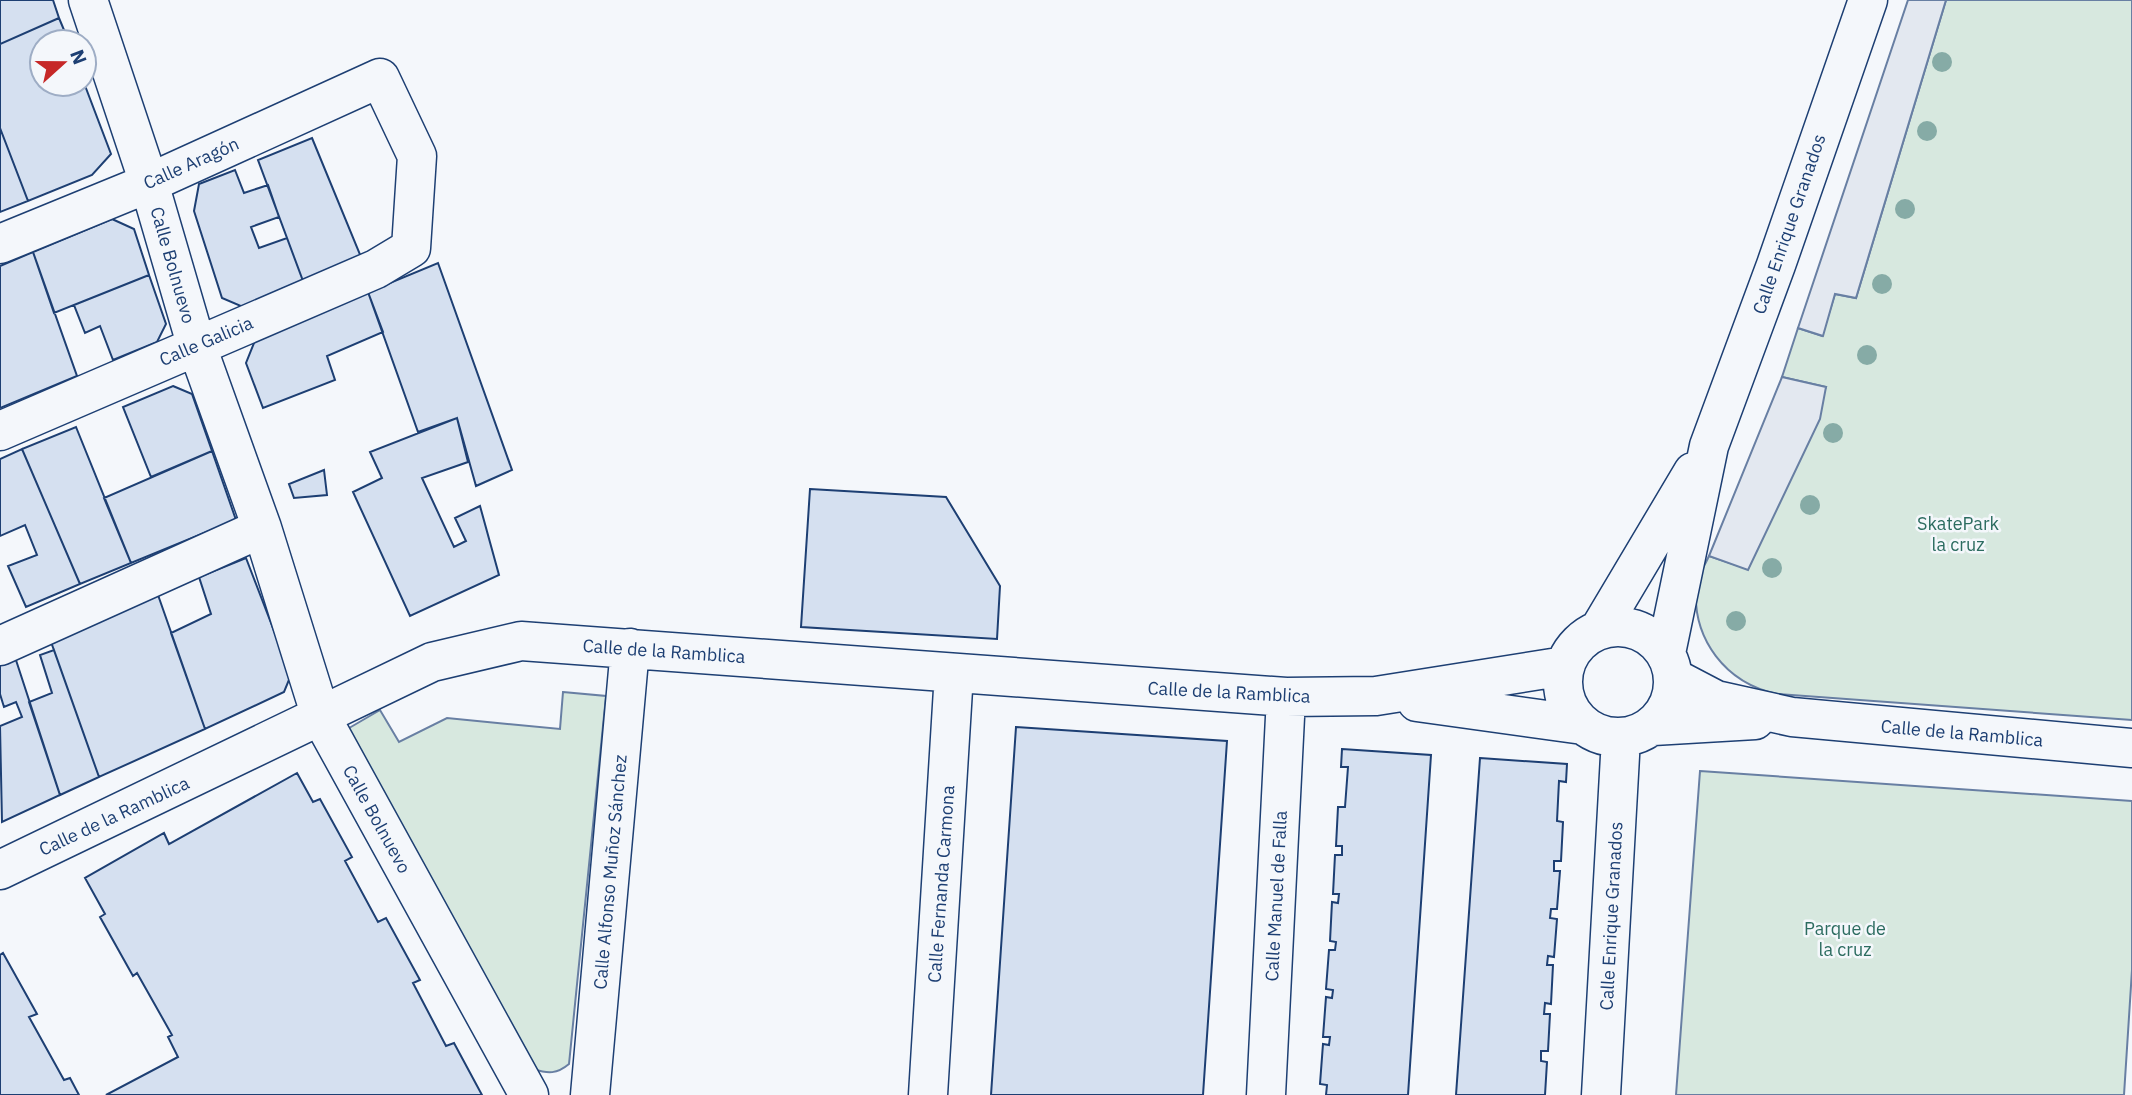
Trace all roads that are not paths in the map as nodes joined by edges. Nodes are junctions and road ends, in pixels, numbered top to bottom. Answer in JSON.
{"nodes":[{"id":1,"x":88,"y":0,"type":"edge"},
{"id":2,"x":1867,"y":0,"type":"edge"},
{"id":3,"x":149,"y":183,"type":"junction"},
{"id":4,"x":0,"y":244,"type":"edge"},
{"id":5,"x":411,"y":248,"type":"joint"},
{"id":6,"x":197,"y":344,"type":"junction"},
{"id":7,"x":0,"y":431,"type":"edge"},
{"id":8,"x":1709,"y":446,"type":"junction"},
{"id":9,"x":262,"y":528,"type":"junction"},
{"id":10,"x":1599,"y":630,"type":"junction"},
{"id":11,"x":0,"y":646,"type":"edge"},
{"id":12,"x":630,"y":648,"type":"junction"},
{"id":13,"x":1565,"y":666,"type":"junction"},
{"id":14,"x":1670,"y":666,"type":"junction"},
{"id":15,"x":954,"y":673,"type":"junction"},
{"id":16,"x":1376,"y":696,"type":"junction"},
{"id":17,"x":1286,"y":697,"type":"junction"},
{"id":18,"x":321,"y":717,"type":"junction"},
{"id":19,"x":1792,"y":717,"type":"junction"},
{"id":20,"x":1583,"y":725,"type":"junction"},
{"id":21,"x":1637,"y":732,"type":"junction"},
{"id":22,"x":2132,"y":748,"type":"edge"},
{"id":23,"x":0,"y":870,"type":"edge"},
{"id":24,"x":529,"y":1095,"type":"edge"},
{"id":25,"x":590,"y":1095,"type":"edge"},
{"id":26,"x":928,"y":1095,"type":"edge"},
{"id":27,"x":1266,"y":1095,"type":"edge"},
{"id":28,"x":1601,"y":1095,"type":"edge"}],
"edges":[{"from":1,"to":3,"type":"street","name":"Calle Bolnuevo"},
{"from":2,"to":8,"type":"street","name":"Calle Enrique Granados"},
{"from":3,"to":4,"type":"street","name":"Calle Aragón"},
{"from":3,"to":5,"type":"street","name":"Calle Aragón"},
{"from":3,"to":6,"type":"street","name":"Calle Bolnuevo"},
{"from":5,"to":6,"type":"street","name":"Calle Galicia"},
{"from":6,"to":7,"type":"street","name":"Calle Galicia"},
{"from":6,"to":9,"type":"street","name":"Calle Bolnuevo"},
{"from":8,"to":10,"type":"street","name":"Calle Enrique Granados"},
{"from":8,"to":14,"type":"street","name":"Calle Enrique Granados"},
{"from":9,"to":11,"type":"street"},
{"from":9,"to":18,"type":"street","name":"Calle Bolnuevo"},
{"from":10,"to":13,"type":"street"},
{"from":10,"to":14,"type":"street"},
{"from":12,"to":15,"type":"street","name":"Calle de la Ramblica"},
{"from":12,"to":18,"type":"street","name":"Calle de la Ramblica"},
{"from":12,"to":25,"type":"street","name":"Calle Alfonso Muñoz Sánchez"},
{"from":13,"to":16,"type":"street","name":"Calle de la Ramblica"},
{"from":13,"to":20,"type":"street"},
{"from":14,"to":19,"type":"street","name":"Calle de la Ramblica"},
{"from":14,"to":21,"type":"street"},
{"from":15,"to":17,"type":"street","name":"Calle de la Ramblica"},
{"from":15,"to":26,"type":"street","name":"Calle Fernanda Carmona"},
{"from":16,"to":17,"type":"street","name":"Calle de la Ramblica"},
{"from":16,"to":20,"type":"street","name":"Calle de la Ramblica"},
{"from":17,"to":27,"type":"street","name":"Calle Manuel de Falla"},
{"from":18,"to":23,"type":"street","name":"Calle de la Ramblica"},
{"from":18,"to":24,"type":"street","name":"Calle Bolnuevo"},
{"from":19,"to":21,"type":"street","name":"Calle de la Ramblica"},
{"from":19,"to":22,"type":"street","name":"Calle de la Ramblica"},
{"from":20,"to":21,"type":"street"},
{"from":21,"to":28,"type":"street","name":"Calle Enrique Granados"}]}
